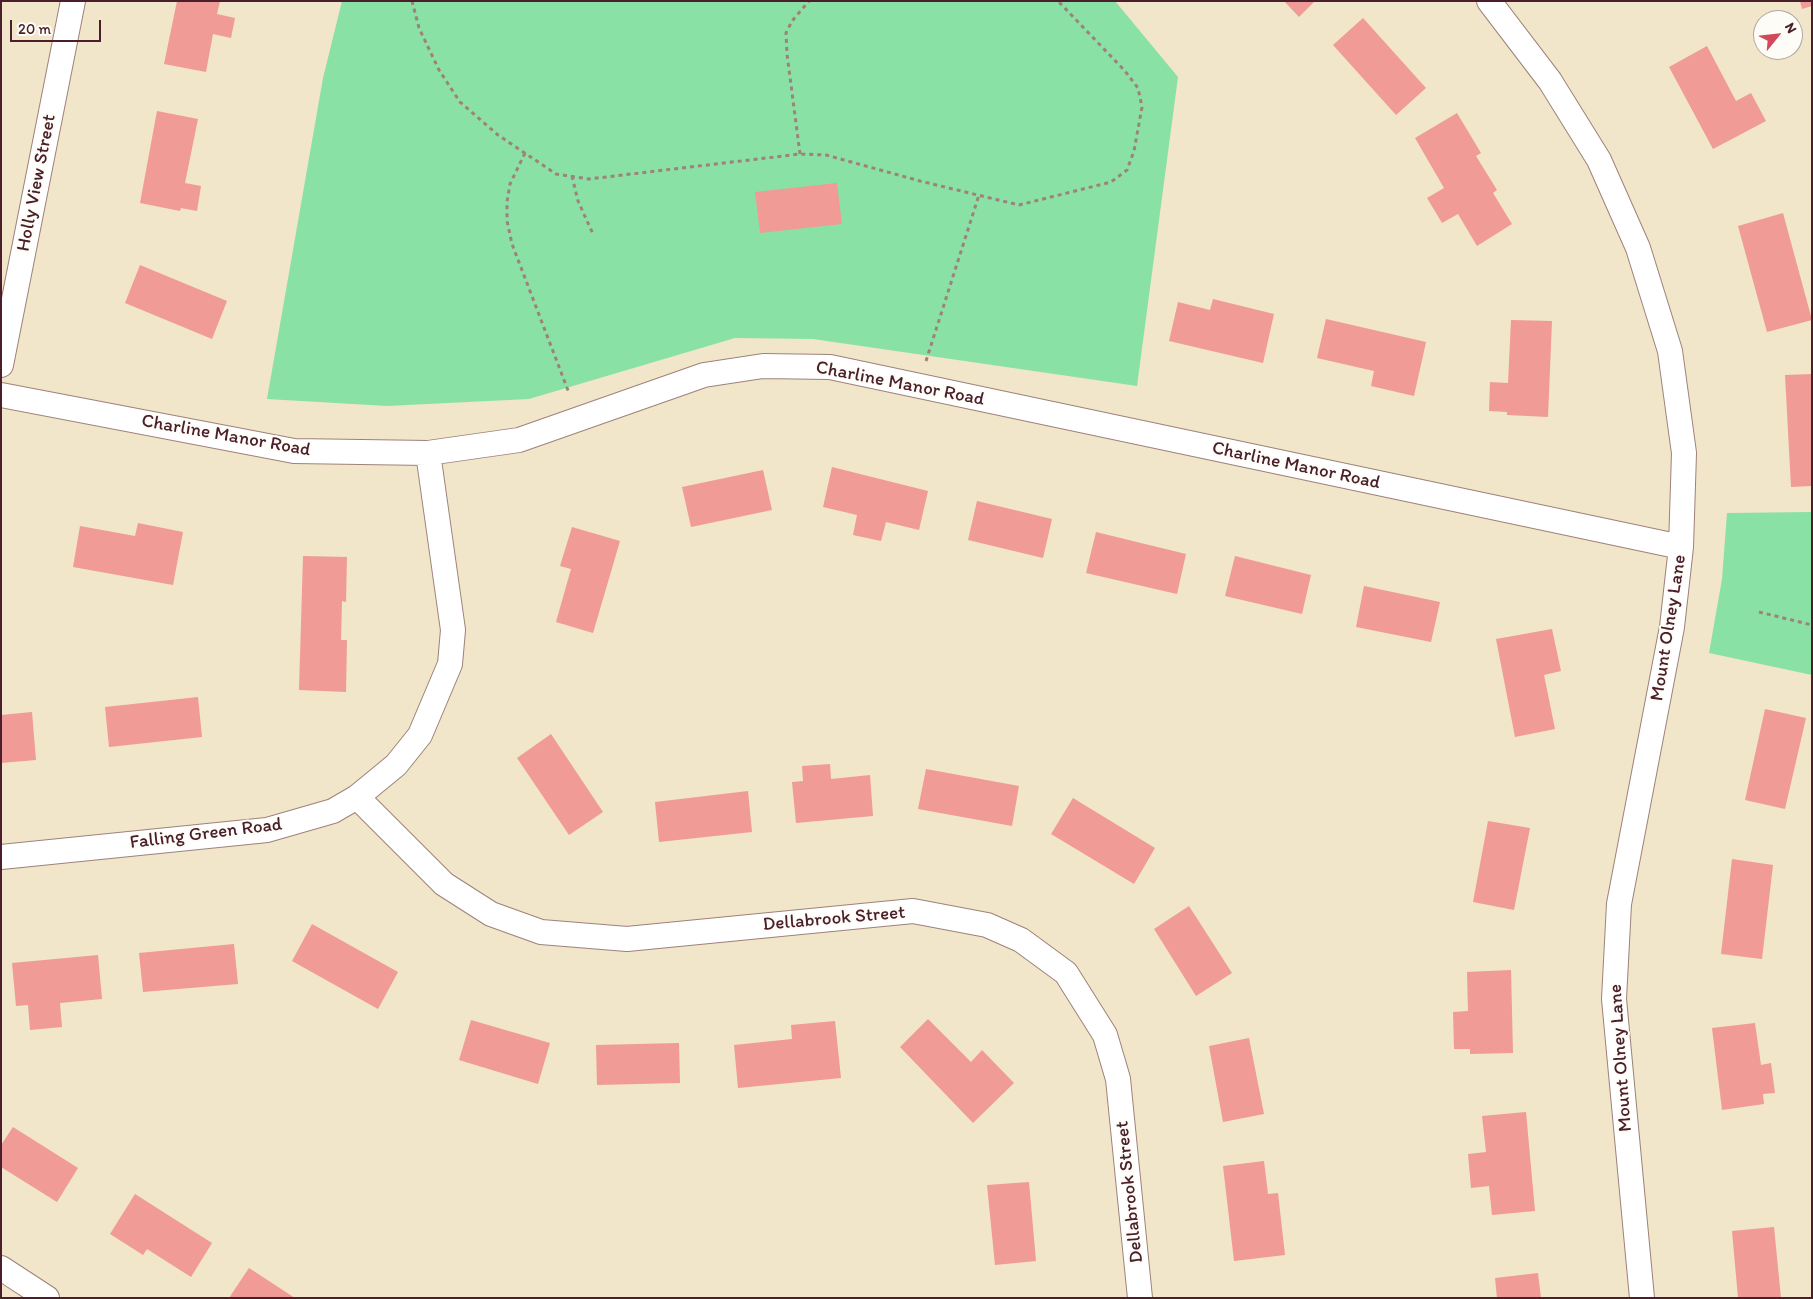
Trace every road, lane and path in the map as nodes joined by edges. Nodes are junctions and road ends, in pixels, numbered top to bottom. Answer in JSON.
{"nodes":[{"id":1,"x":73,"y":1,"type":"edge"},
{"id":2,"x":412,"y":1,"type":"edge"},
{"id":3,"x":809,"y":1,"type":"edge"},
{"id":4,"x":1058,"y":1,"type":"edge"},
{"id":5,"x":1489,"y":1,"type":"edge"},
{"id":6,"x":525,"y":153,"type":"junction"},
{"id":7,"x":800,"y":154,"type":"junction"},
{"id":8,"x":572,"y":176,"type":"junction"},
{"id":9,"x":979,"y":195,"type":"junction"},
{"id":10,"x":593,"y":234,"type":"dead end"},
{"id":11,"x":1,"y":365,"type":"edge"},
{"id":12,"x":918,"y":386,"type":"junction"},
{"id":13,"x":1,"y":395,"type":"edge"},
{"id":14,"x":579,"y":419,"type":"junction"},
{"id":15,"x":428,"y":453,"type":"junction"},
{"id":16,"x":1681,"y":547,"type":"junction"},
{"id":17,"x":1759,"y":612,"type":"dead end"},
{"id":18,"x":1812,"y":625,"type":"edge"},
{"id":19,"x":357,"y":797,"type":"junction"},
{"id":20,"x":1,"y":857,"type":"edge"},
{"id":21,"x":1,"y":1268,"type":"edge"},
{"id":22,"x":47,"y":1298,"type":"edge"},
{"id":23,"x":1140,"y":1298,"type":"edge"},
{"id":24,"x":1642,"y":1298,"type":"edge"}],
"edges":[{"from":1,"to":11,"type":"street","name":"Holly View Street"},
{"from":2,"to":6,"type":"path"},
{"from":3,"to":7,"type":"path"},
{"from":4,"to":9,"type":"path"},
{"from":5,"to":16,"type":"street","name":"Mount Olney Lane"},
{"from":6,"to":8,"type":"path"},
{"from":6,"to":14,"type":"path"},
{"from":7,"to":8,"type":"path"},
{"from":7,"to":9,"type":"path"},
{"from":8,"to":10,"type":"path"},
{"from":9,"to":12,"type":"path"},
{"from":12,"to":14,"type":"street","name":"Charline Manor Road"},
{"from":12,"to":16,"type":"street","name":"Charline Manor Road"},
{"from":13,"to":15,"type":"street","name":"Charline Manor Road"},
{"from":14,"to":15,"type":"street","name":"Charline Manor Road"},
{"from":15,"to":19,"type":"street","name":"Falling Green Road"},
{"from":16,"to":24,"type":"street","name":"Mount Olney Lane"},
{"from":17,"to":18,"type":"path"},
{"from":19,"to":20,"type":"street","name":"Falling Green Road"},
{"from":19,"to":23,"type":"street","name":"Dellabrook Street"},
{"from":21,"to":22,"type":"street"}]}
